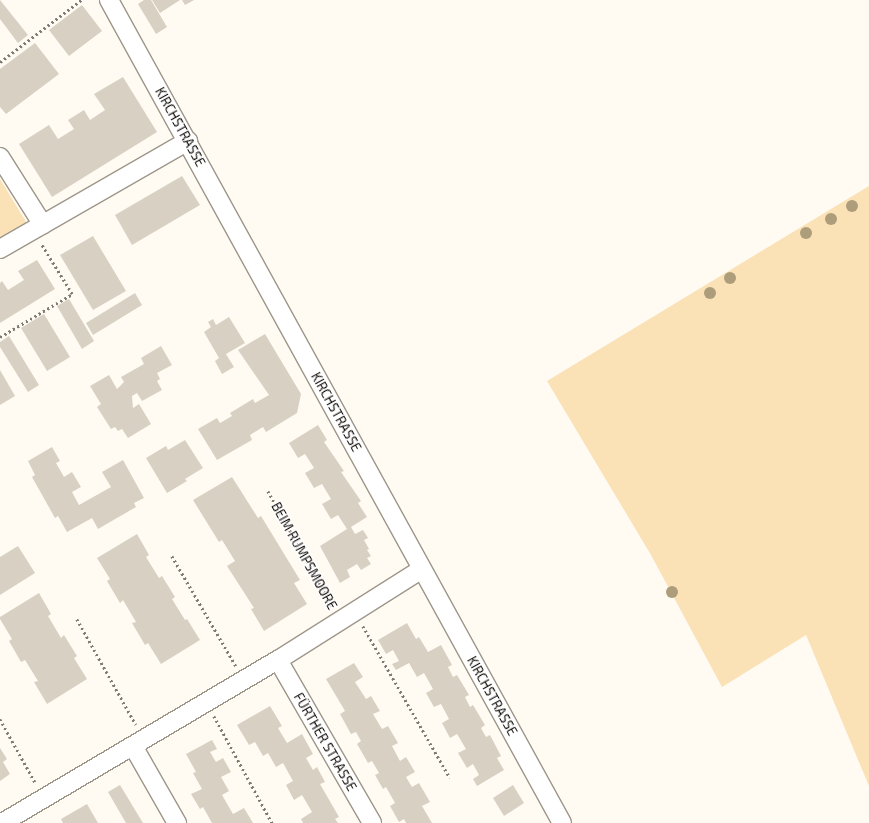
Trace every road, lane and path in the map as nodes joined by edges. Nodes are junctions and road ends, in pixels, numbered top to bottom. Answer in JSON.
{"nodes":[{"id":1,"x":81,"y":0,"type":"edge"},
{"id":2,"x":110,"y":0,"type":"edge"},
{"id":3,"x":0,"y":62,"type":"edge"},
{"id":4,"x":188,"y":141,"type":"junction"},
{"id":5,"x":0,"y":157,"type":"edge"},
{"id":6,"x":38,"y":228,"type":"junction"},
{"id":7,"x":0,"y":249,"type":"edge"},
{"id":8,"x":0,"y":337,"type":"edge"},
{"id":9,"x":268,"y":491,"type":"dead end"},
{"id":10,"x":172,"y":556,"type":"dead end"},
{"id":11,"x":422,"y":569,"type":"junction"},
{"id":12,"x":348,"y":616,"type":"junction"},
{"id":13,"x":77,"y":619,"type":"dead end"},
{"id":14,"x":278,"y":660,"type":"junction"},
{"id":15,"x":244,"y":680,"type":"junction"},
{"id":16,"x":207,"y":703,"type":"junction"},
{"id":17,"x":0,"y":719,"type":"edge"},
{"id":18,"x":139,"y":742,"type":"junction"},
{"id":19,"x":450,"y":778,"type":"dead end"},
{"id":20,"x":44,"y":798,"type":"junction"},
{"id":21,"x":2,"y":823,"type":"edge"},
{"id":22,"x":177,"y":823,"type":"edge"},
{"id":23,"x":272,"y":823,"type":"edge"},
{"id":24,"x":372,"y":823,"type":"edge"},
{"id":25,"x":562,"y":823,"type":"edge"}],
"edges":[{"from":1,"to":3,"type":"path"},
{"from":2,"to":4,"type":"street","name":"KIRCHSTRASSE"},
{"from":4,"to":6,"type":"street"},
{"from":4,"to":11,"type":"street","name":"KIRCHSTRASSE"},
{"from":5,"to":6,"type":"street"},
{"from":6,"to":7,"type":"street"},
{"from":6,"to":8,"type":"path"},
{"from":9,"to":12,"type":"path","name":"BEIM RUMPSMOORE"},
{"from":10,"to":15,"type":"path"},
{"from":11,"to":12,"type":"street","name":"BEIM RUMPSMOORE"},
{"from":11,"to":25,"type":"street","name":"KIRCHSTRASSE"},
{"from":12,"to":14,"type":"street","name":"BEIM RUMPSMOORE"},
{"from":12,"to":19,"type":"path"},
{"from":13,"to":18,"type":"path"},
{"from":14,"to":15,"type":"street","name":"BEIM RUMPSMOORE"},
{"from":14,"to":24,"type":"street","name":"FÜRTHER STRASSE"},
{"from":15,"to":16,"type":"street","name":"BEIM RUMPSMOORE"},
{"from":16,"to":18,"type":"street","name":"BEIM RUMPSMOORE"},
{"from":16,"to":23,"type":"path"},
{"from":17,"to":20,"type":"path"},
{"from":18,"to":20,"type":"street","name":"BEIM RUMPSMOORE"},
{"from":18,"to":22,"type":"street"},
{"from":20,"to":21,"type":"street","name":"BEIM RUMPSMOORE"}]}
